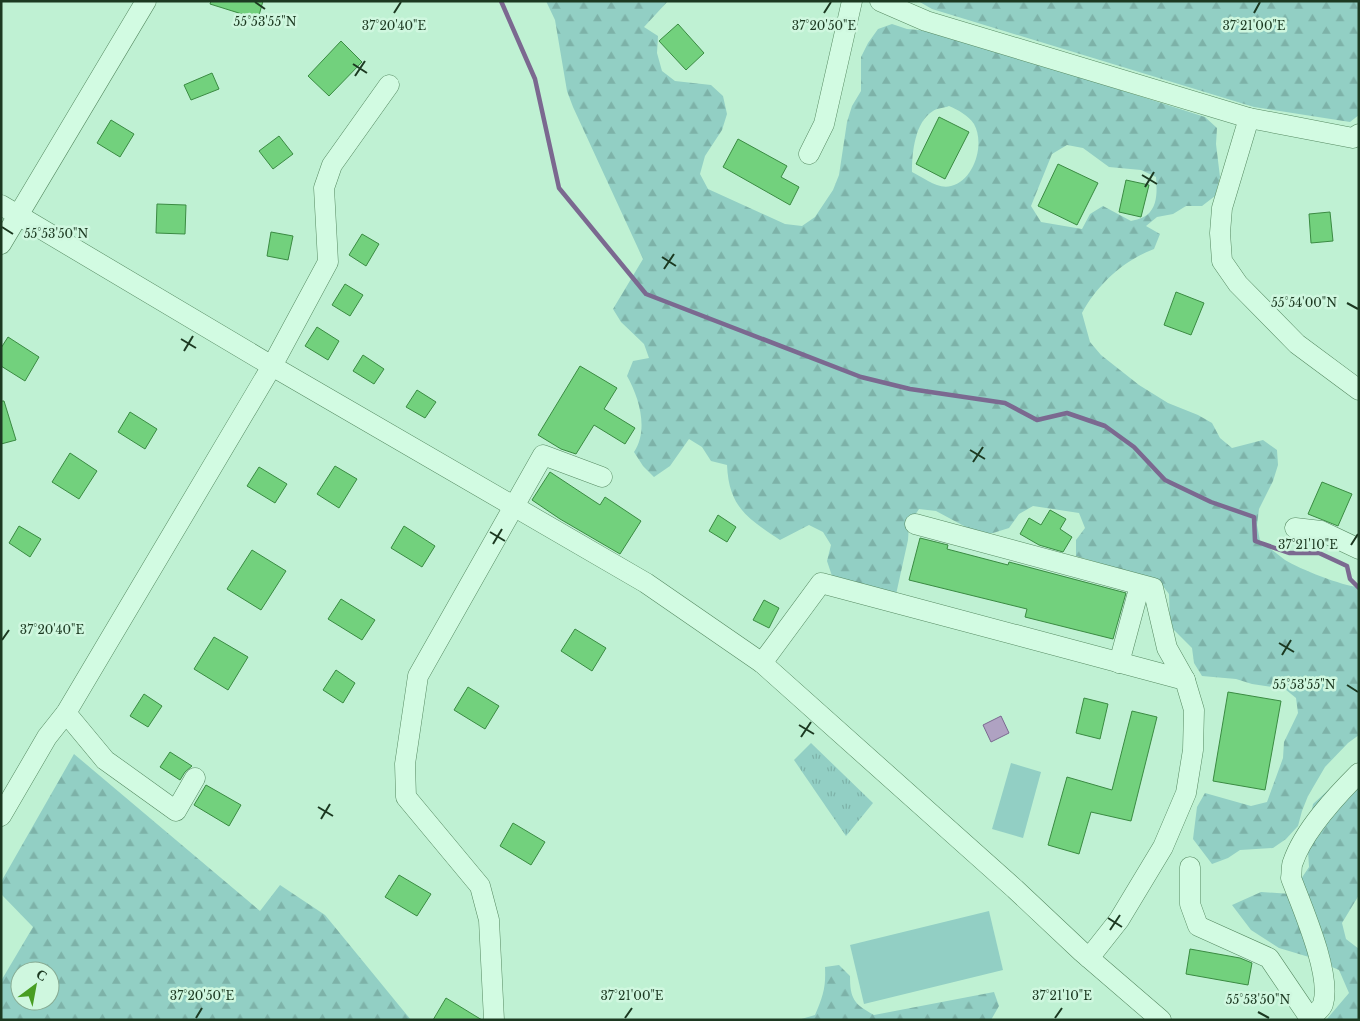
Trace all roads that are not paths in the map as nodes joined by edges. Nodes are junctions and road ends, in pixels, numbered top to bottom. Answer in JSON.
{"nodes":[{"id":1,"x":146,"y":1,"type":"edge"},
{"id":2,"x":852,"y":1,"type":"edge"},
{"id":3,"x":880,"y":1,"type":"edge"},
{"id":4,"x":389,"y":84,"type":"dead end"},
{"id":5,"x":1249,"y":118,"type":"junction"},
{"id":6,"x":1357,"y":138,"type":"edge"},
{"id":7,"x":809,"y":154,"type":"dead end"},
{"id":8,"x":1,"y":205,"type":"edge"},
{"id":9,"x":19,"y":215,"type":"junction"},
{"id":10,"x":1,"y":244,"type":"edge"},
{"id":11,"x":272,"y":366,"type":"junction"},
{"id":12,"x":1359,"y":390,"type":"edge"},
{"id":13,"x":602,"y":477,"type":"dead end"},
{"id":14,"x":514,"y":506,"type":"junction"},
{"id":15,"x":915,"y":524,"type":"dead end"},
{"id":16,"x":1295,"y":528,"type":"dead end"},
{"id":17,"x":1359,"y":549,"type":"edge"},
{"id":18,"x":1140,"y":585,"type":"junction"},
{"id":19,"x":762,"y":663,"type":"junction"},
{"id":20,"x":1119,"y":663,"type":"junction"},
{"id":21,"x":1185,"y":680,"type":"junction"},
{"id":22,"x":66,"y":714,"type":"junction"},
{"id":23,"x":1359,"y":773,"type":"edge"},
{"id":24,"x":195,"y":778,"type":"dead end"},
{"id":25,"x":1,"y":816,"type":"edge"},
{"id":26,"x":1190,"y":867,"type":"dead end"},
{"id":27,"x":1089,"y":958,"type":"junction"},
{"id":28,"x":1310,"y":1019,"type":"edge"},
{"id":29,"x":494,"y":1020,"type":"edge"},
{"id":30,"x":1161,"y":1020,"type":"edge"}],
"edges":[{"from":1,"to":9,"type":"lane"},
{"from":2,"to":7,"type":"lane"},
{"from":3,"to":5,"type":"lane"},
{"from":4,"to":11,"type":"lane"},
{"from":5,"to":6,"type":"lane"},
{"from":5,"to":12,"type":"lane"},
{"from":8,"to":9,"type":"lane"},
{"from":9,"to":10,"type":"lane"},
{"from":9,"to":11,"type":"lane"},
{"from":11,"to":14,"type":"lane"},
{"from":11,"to":22,"type":"lane"},
{"from":13,"to":14,"type":"lane"},
{"from":14,"to":19,"type":"lane"},
{"from":14,"to":29,"type":"lane"},
{"from":15,"to":18,"type":"lane"},
{"from":16,"to":17,"type":"lane"},
{"from":18,"to":20,"type":"lane"},
{"from":18,"to":21,"type":"lane"},
{"from":19,"to":20,"type":"lane"},
{"from":19,"to":27,"type":"lane"},
{"from":20,"to":21,"type":"lane"},
{"from":21,"to":27,"type":"lane"},
{"from":22,"to":24,"type":"lane"},
{"from":22,"to":25,"type":"lane"},
{"from":23,"to":28,"type":"lane"},
{"from":26,"to":28,"type":"lane"},
{"from":27,"to":30,"type":"lane"}]}
